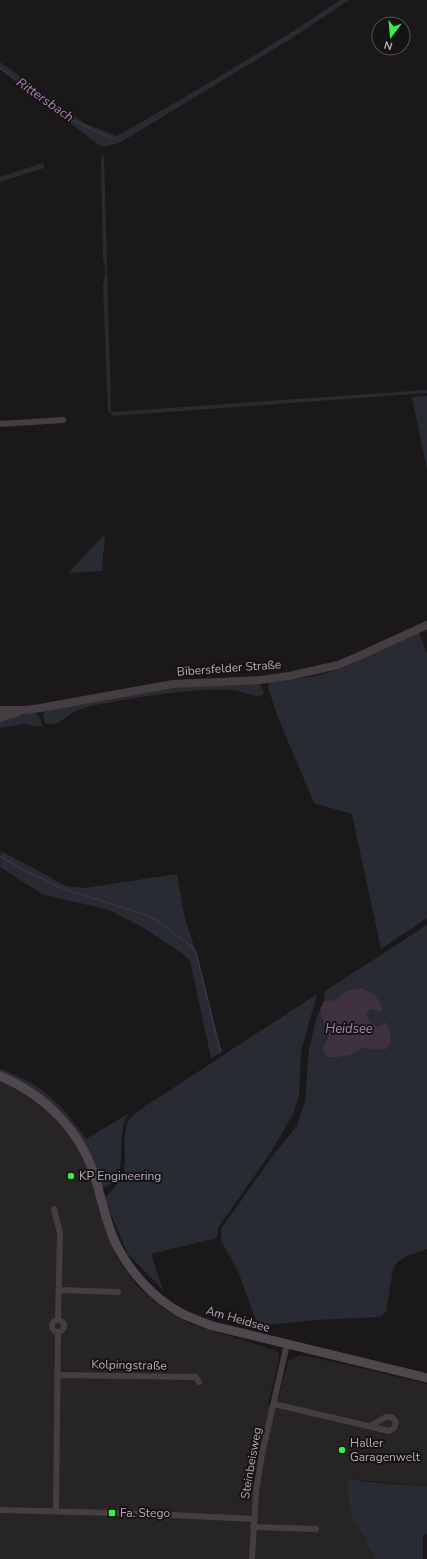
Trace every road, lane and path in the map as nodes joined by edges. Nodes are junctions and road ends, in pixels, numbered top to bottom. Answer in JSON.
{"nodes":[{"id":1,"x":63,"y":420,"type":"dead end"},
{"id":2,"x":0,"y":424,"type":"edge"},
{"id":3,"x":427,"y":624,"type":"edge"},
{"id":4,"x":0,"y":710,"type":"edge"},
{"id":5,"x":26,"y":710,"type":"junction"},
{"id":6,"x":0,"y":718,"type":"edge"},
{"id":7,"x":0,"y":1076,"type":"edge"},
{"id":8,"x":54,"y":1209,"type":"dead end"},
{"id":9,"x":59,"y":1290,"type":"junction"},
{"id":10,"x":118,"y":1292,"type":"dead end"},
{"id":11,"x":58,"y":1320,"type":"junction"},
{"id":12,"x":58,"y":1333,"type":"junction"},
{"id":13,"x":287,"y":1344,"type":"junction"},
{"id":14,"x":57,"y":1375,"type":"junction"},
{"id":15,"x":427,"y":1378,"type":"edge"},
{"id":16,"x":199,"y":1382,"type":"dead end"},
{"id":17,"x":274,"y":1404,"type":"junction"},
{"id":18,"x":370,"y":1426,"type":"dead end"},
{"id":19,"x":0,"y":1510,"type":"edge"},
{"id":20,"x":56,"y":1511,"type":"junction"},
{"id":21,"x":254,"y":1519,"type":"junction"},
{"id":22,"x":253,"y":1527,"type":"junction"},
{"id":23,"x":316,"y":1529,"type":"dead end"},
{"id":24,"x":252,"y":1559,"type":"edge"}],
"edges":[{"from":1,"to":2,"type":"street"},
{"from":3,"to":5,"type":"street","name":"Bibersfelder Straße"},
{"from":4,"to":5,"type":"street","name":"Bibersfelder Straße"},
{"from":5,"to":6,"type":"street","name":"Bibersfelder Straße"},
{"from":7,"to":13,"type":"main road","name":"Am Heidsee"},
{"from":8,"to":9,"type":"street"},
{"from":9,"to":10,"type":"street"},
{"from":9,"to":11,"type":"street"},
{"from":11,"to":12,"type":"street"},
{"from":11,"to":12,"type":"street"},
{"from":12,"to":14,"type":"street"},
{"from":13,"to":15,"type":"main road","name":"Am Heidsee"},
{"from":13,"to":17,"type":"street","name":"Steinbeisweg"},
{"from":14,"to":16,"type":"street","name":"Kolpingstraße"},
{"from":14,"to":20,"type":"street"},
{"from":17,"to":18,"type":"street"},
{"from":17,"to":21,"type":"street","name":"Steinbeisweg"},
{"from":19,"to":20,"type":"street"},
{"from":20,"to":21,"type":"street"},
{"from":21,"to":22,"type":"street","name":"Steinbeisweg"},
{"from":22,"to":23,"type":"street"},
{"from":22,"to":24,"type":"street","name":"Steinbeisweg"}]}
